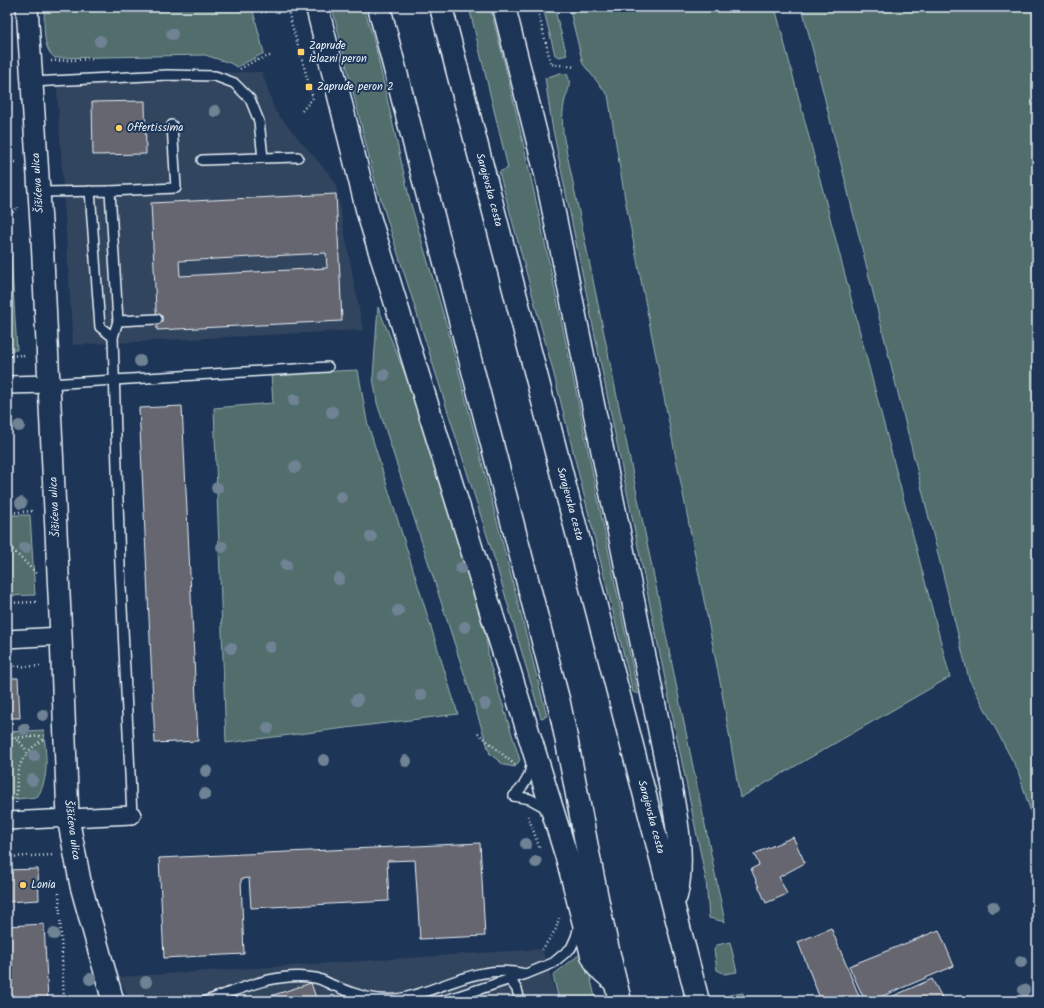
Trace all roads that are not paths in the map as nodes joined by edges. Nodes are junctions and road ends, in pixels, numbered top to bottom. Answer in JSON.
{"nodes":[{"id":1,"x":27,"y":7,"type":"edge"},
{"id":2,"x":316,"y":7,"type":"edge"},
{"id":3,"x":379,"y":7,"type":"edge"},
{"id":4,"x":441,"y":7,"type":"edge"},
{"id":5,"x":504,"y":7,"type":"edge"},
{"id":6,"x":32,"y":82,"type":"junction"},
{"id":7,"x":172,"y":125,"type":"dead end"},
{"id":8,"x":298,"y":157,"type":"dead end"},
{"id":9,"x":263,"y":158,"type":"junction"},
{"id":10,"x":202,"y":160,"type":"dead end"},
{"id":11,"x":110,"y":190,"type":"junction"},
{"id":12,"x":90,"y":191,"type":"junction"},
{"id":13,"x":39,"y":192,"type":"junction"},
{"id":14,"x":157,"y":319,"type":"dead end"},
{"id":15,"x":118,"y":321,"type":"junction"},
{"id":16,"x":113,"y":337,"type":"junction"},
{"id":17,"x":328,"y":367,"type":"dead end"},
{"id":18,"x":114,"y":380,"type":"junction"},
{"id":19,"x":49,"y":384,"type":"junction"},
{"id":20,"x":7,"y":386,"type":"edge"},
{"id":21,"x":52,"y":637,"type":"junction"},
{"id":22,"x":7,"y":639,"type":"edge"},
{"id":23,"x":531,"y":743,"type":"junction"},
{"id":24,"x":552,"y":812,"type":"junction"},
{"id":25,"x":11,"y":814,"type":"edge"},
{"id":26,"x":132,"y":815,"type":"joint"},
{"id":27,"x":68,"y":818,"type":"junction"},
{"id":28,"x":674,"y":905,"type":"junction"},
{"id":29,"x":581,"y":915,"type":"junction"},
{"id":30,"x":526,"y":974,"type":"junction"},
{"id":31,"x":509,"y":980,"type":"junction"},
{"id":32,"x":618,"y":991,"type":"edge"},
{"id":33,"x":113,"y":1001,"type":"edge"},
{"id":34,"x":206,"y":1001,"type":"edge"},
{"id":35,"x":443,"y":1001,"type":"edge"},
{"id":36,"x":518,"y":1001,"type":"edge"},
{"id":37,"x":698,"y":1001,"type":"edge"}],
"edges":[{"from":1,"to":6,"type":"street","name":"Šišićeva ulica"},
{"from":2,"to":23,"type":"main road"},
{"from":3,"to":32,"type":"main road"},
{"from":4,"to":28,"type":"main road","name":"Sarajevska cesta"},
{"from":5,"to":28,"type":"main road"},
{"from":6,"to":9,"type":"lane"},
{"from":6,"to":13,"type":"street","name":"Šišićeva ulica"},
{"from":7,"to":11,"type":"lane"},
{"from":8,"to":9,"type":"lane"},
{"from":9,"to":10,"type":"lane"},
{"from":11,"to":12,"type":"lane"},
{"from":11,"to":15,"type":"lane"},
{"from":12,"to":13,"type":"lane"},
{"from":12,"to":16,"type":"lane"},
{"from":13,"to":19,"type":"street","name":"Šišićeva ulica"},
{"from":14,"to":15,"type":"lane"},
{"from":15,"to":16,"type":"lane"},
{"from":16,"to":18,"type":"lane"},
{"from":17,"to":18,"type":"lane"},
{"from":18,"to":19,"type":"lane"},
{"from":18,"to":26,"type":"lane"},
{"from":19,"to":20,"type":"street"},
{"from":19,"to":21,"type":"street","name":"Šišićeva ulica"},
{"from":21,"to":22,"type":"street"},
{"from":21,"to":27,"type":"street","name":"Šišićeva ulica"},
{"from":23,"to":24,"type":"main road"},
{"from":23,"to":24,"type":"lane"},
{"from":24,"to":29,"type":"main road"},
{"from":25,"to":27,"type":"street"},
{"from":26,"to":27,"type":"street"},
{"from":27,"to":33,"type":"street","name":"Šišićeva ulica"},
{"from":28,"to":37,"type":"main road","name":"Sarajevska cesta"},
{"from":29,"to":30,"type":"lane"},
{"from":29,"to":32,"type":"main road"},
{"from":30,"to":31,"type":"lane"},
{"from":30,"to":34,"type":"lane"},
{"from":31,"to":35,"type":"lane"},
{"from":31,"to":36,"type":"lane"}]}
